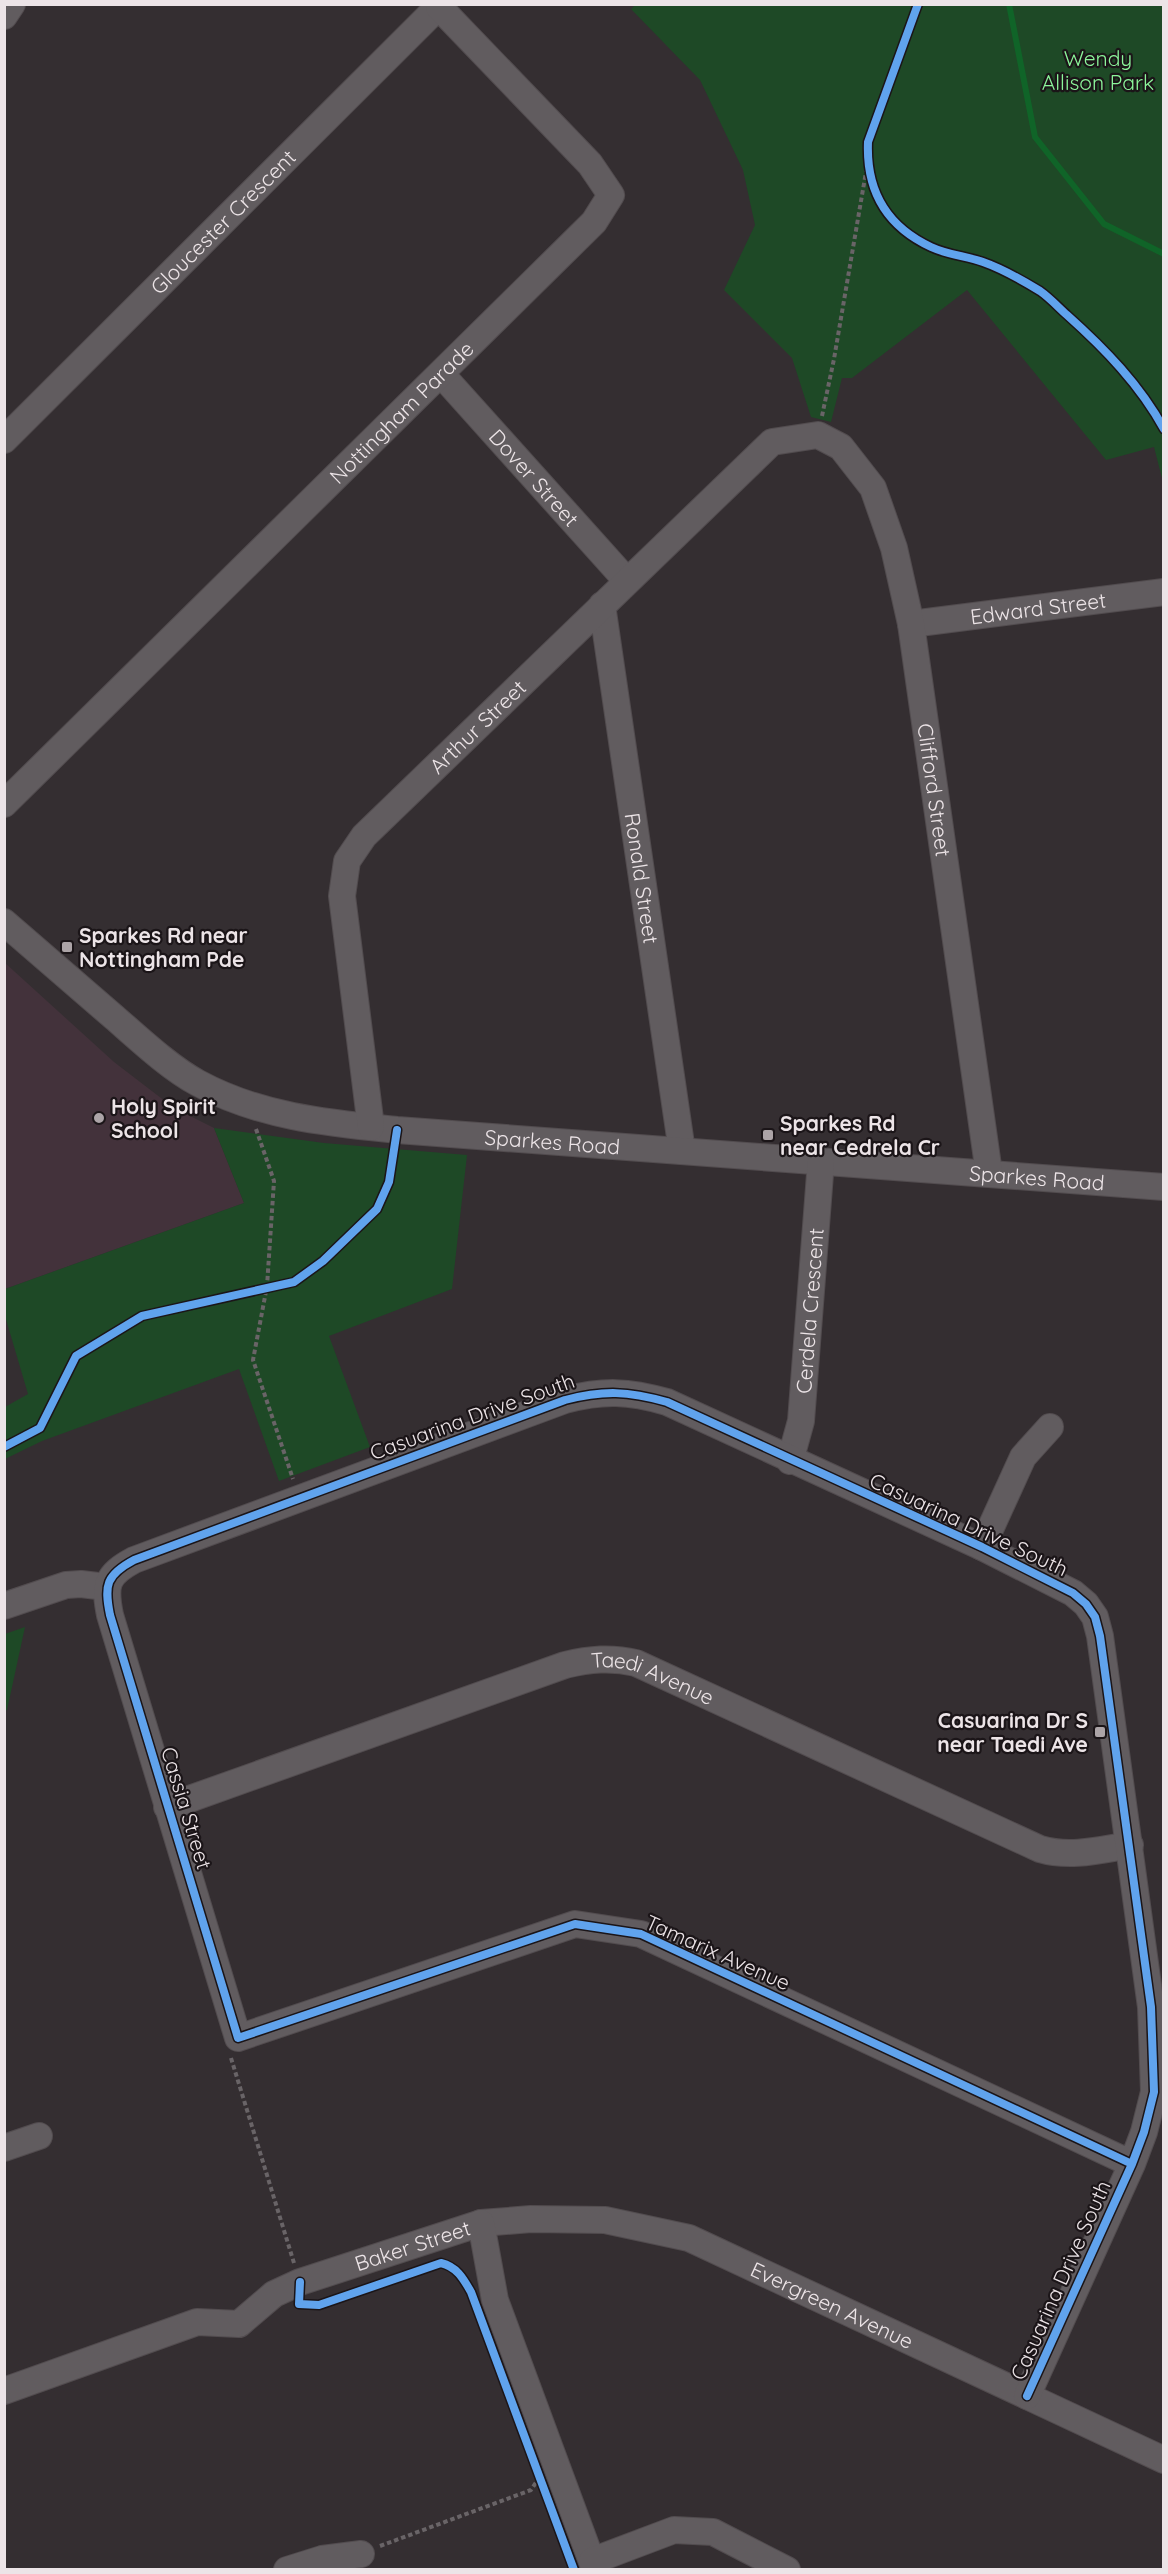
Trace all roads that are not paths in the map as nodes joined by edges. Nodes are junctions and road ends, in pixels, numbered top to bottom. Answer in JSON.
{"nodes":[{"id":1,"x":12,"y":4,"type":"edge"},
{"id":2,"x":440,"y":6,"type":"edge"},
{"id":3,"x":4,"y":16,"type":"edge"},
{"id":4,"x":442,"y":375,"type":"junction"},
{"id":5,"x":818,"y":435,"type":"joint"},
{"id":6,"x":4,"y":440,"type":"edge"},
{"id":7,"x":627,"y":581,"type":"junction"},
{"id":8,"x":1164,"y":592,"type":"edge"},
{"id":9,"x":602,"y":605,"type":"junction"},
{"id":10,"x":911,"y":624,"type":"junction"},
{"id":11,"x":4,"y":804,"type":"edge"},
{"id":12,"x":4,"y":921,"type":"edge"},
{"id":13,"x":371,"y":1127,"type":"junction"},
{"id":14,"x":682,"y":1151,"type":"junction"},
{"id":15,"x":821,"y":1161,"type":"junction"},
{"id":16,"x":988,"y":1173,"type":"junction"},
{"id":17,"x":1164,"y":1187,"type":"edge"},
{"id":18,"x":1050,"y":1427,"type":"dead end"},
{"id":19,"x":790,"y":1461,"type":"junction"},
{"id":20,"x":982,"y":1547,"type":"junction"},
{"id":21,"x":106,"y":1587,"type":"junction"},
{"id":22,"x":4,"y":1606,"type":"edge"},
{"id":23,"x":167,"y":1807,"type":"junction"},
{"id":24,"x":1130,"y":1845,"type":"junction"},
{"id":25,"x":238,"y":2038,"type":"joint"},
{"id":26,"x":39,"y":2136,"type":"dead end"},
{"id":27,"x":4,"y":2148,"type":"edge"},
{"id":28,"x":1132,"y":2164,"type":"junction"},
{"id":29,"x":481,"y":2223,"type":"junction"},
{"id":30,"x":4,"y":2391,"type":"edge"},
{"id":31,"x":1027,"y":2396,"type":"junction"},
{"id":32,"x":1164,"y":2460,"type":"edge"},
{"id":33,"x":361,"y":2554,"type":"road end"},
{"id":34,"x":594,"y":2565,"type":"edge"},
{"id":35,"x":287,"y":2570,"type":"edge"},
{"id":36,"x":787,"y":2570,"type":"edge"}],
"edges":[{"from":1,"to":3,"type":"street"},
{"from":2,"to":4,"type":"street","name":"Nottingham Parade"},
{"from":2,"to":6,"type":"street","name":"Gloucester Crescent"},
{"from":4,"to":7,"type":"street","name":"Dover Street"},
{"from":4,"to":11,"type":"street","name":"Nottingham Parade"},
{"from":5,"to":7,"type":"street","name":"Arthur Street"},
{"from":5,"to":10,"type":"street","name":"Clifford Street"},
{"from":7,"to":9,"type":"street","name":"Arthur Street"},
{"from":8,"to":10,"type":"street","name":"Edward Street"},
{"from":9,"to":13,"type":"street","name":"Arthur Street"},
{"from":9,"to":14,"type":"street","name":"Ronald Street"},
{"from":10,"to":16,"type":"street","name":"Clifford Street"},
{"from":12,"to":13,"type":"street","name":"Sparkes Road"},
{"from":13,"to":14,"type":"street","name":"Sparkes Road"},
{"from":14,"to":15,"type":"street","name":"Sparkes Road"},
{"from":15,"to":16,"type":"street","name":"Sparkes Road"},
{"from":15,"to":19,"type":"street","name":"Cerdela Crescent"},
{"from":16,"to":17,"type":"street","name":"Sparkes Road"},
{"from":18,"to":20,"type":"street"},
{"from":19,"to":20,"type":"street","name":"Casuarina Drive South"},
{"from":19,"to":21,"type":"street","name":"Casuarina Drive South"},
{"from":20,"to":24,"type":"street","name":"Casuarina Drive South"},
{"from":21,"to":22,"type":"street"},
{"from":21,"to":23,"type":"street","name":"Cassia Street"},
{"from":23,"to":24,"type":"street","name":"Taedi Avenue"},
{"from":23,"to":25,"type":"street","name":"Cassia Street"},
{"from":24,"to":28,"type":"street","name":"Casuarina Drive South"},
{"from":25,"to":28,"type":"street","name":"Tamarix Avenue"},
{"from":26,"to":27,"type":"street"},
{"from":28,"to":31,"type":"street","name":"Casuarina Drive South"},
{"from":29,"to":30,"type":"street","name":"Baker Street"},
{"from":29,"to":31,"type":"street","name":"Evergreen Avenue"},
{"from":29,"to":34,"type":"street","name":"Baker Street"},
{"from":31,"to":32,"type":"street","name":"Evergreen Avenue"},
{"from":33,"to":35,"type":"street"},
{"from":34,"to":36,"type":"street"}]}
